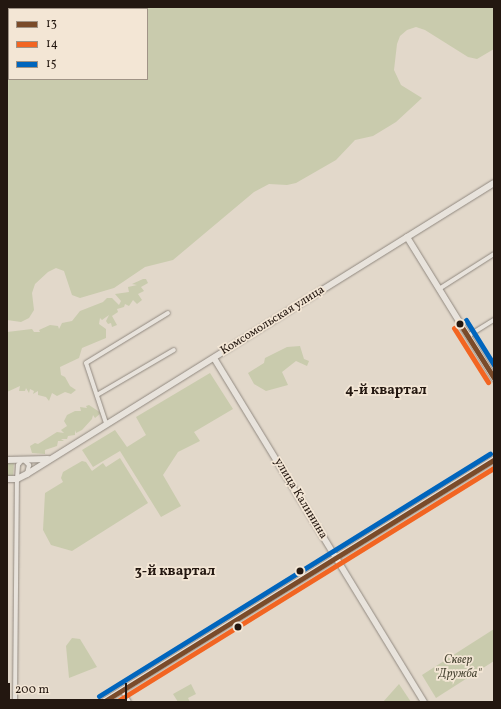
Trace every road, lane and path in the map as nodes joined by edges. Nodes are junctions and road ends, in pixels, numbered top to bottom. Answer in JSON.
{"nodes":[{"id":1,"x":494,"y":184,"type":"edge"},
{"id":2,"x":407,"y":237,"type":"junction"},
{"id":3,"x":494,"y":254,"type":"edge"},
{"id":4,"x":439,"y":289,"type":"junction"},
{"id":5,"x":168,"y":313,"type":"dead end"},
{"id":6,"x":494,"y":320,"type":"edge"},
{"id":7,"x":468,"y":336,"type":"junction"},
{"id":8,"x":174,"y":350,"type":"dead end"},
{"id":9,"x":214,"y":358,"type":"junction"},
{"id":10,"x":494,"y":378,"type":"edge"},
{"id":11,"x":97,"y":395,"type":"junction"},
{"id":12,"x":106,"y":423,"type":"junction"},
{"id":13,"x":52,"y":458,"type":"junction"},
{"id":14,"x":7,"y":460,"type":"edge"},
{"id":15,"x":24,"y":460,"type":"junction"},
{"id":16,"x":494,"y":460,"type":"edge"},
{"id":17,"x":27,"y":474,"type":"junction"},
{"id":18,"x":7,"y":479,"type":"edge"},
{"id":19,"x":17,"y":479,"type":"junction"},
{"id":20,"x":336,"y":558,"type":"junction"},
{"id":21,"x":122,"y":690,"type":"junction"},
{"id":22,"x":15,"y":702,"type":"edge"},
{"id":23,"x":103,"y":702,"type":"edge"},
{"id":24,"x":129,"y":702,"type":"edge"},
{"id":25,"x":424,"y":702,"type":"edge"}],
"edges":[{"from":1,"to":2,"type":"street","name":"Комсомольская улица"},
{"from":2,"to":4,"type":"street"},
{"from":2,"to":9,"type":"street","name":"Комсомольская улица"},
{"from":3,"to":4,"type":"street"},
{"from":4,"to":7,"type":"street"},
{"from":5,"to":11,"type":"street"},
{"from":6,"to":7,"type":"street"},
{"from":7,"to":10,"type":"street"},
{"from":8,"to":11,"type":"street"},
{"from":9,"to":12,"type":"street","name":"Комсомольская улица"},
{"from":9,"to":20,"type":"street","name":"улица Калинина"},
{"from":11,"to":12,"type":"street"},
{"from":12,"to":13,"type":"street","name":"Комсомольская улица"},
{"from":13,"to":15,"type":"street","name":"Комсомольская улица"},
{"from":13,"to":17,"type":"street","name":"Комсомольская улица"},
{"from":14,"to":15,"type":"street","name":"Комсомольская улица"},
{"from":15,"to":17,"type":"street"},
{"from":15,"to":19,"type":"street"},
{"from":16,"to":20,"type":"street"},
{"from":17,"to":19,"type":"street","name":"Комсомольская улица"},
{"from":18,"to":19,"type":"street","name":"Комсомольская улица"},
{"from":19,"to":22,"type":"street"},
{"from":20,"to":21,"type":"street"},
{"from":20,"to":25,"type":"street","name":"улица Калинина"},
{"from":21,"to":23,"type":"street"},
{"from":21,"to":24,"type":"street"}]}
